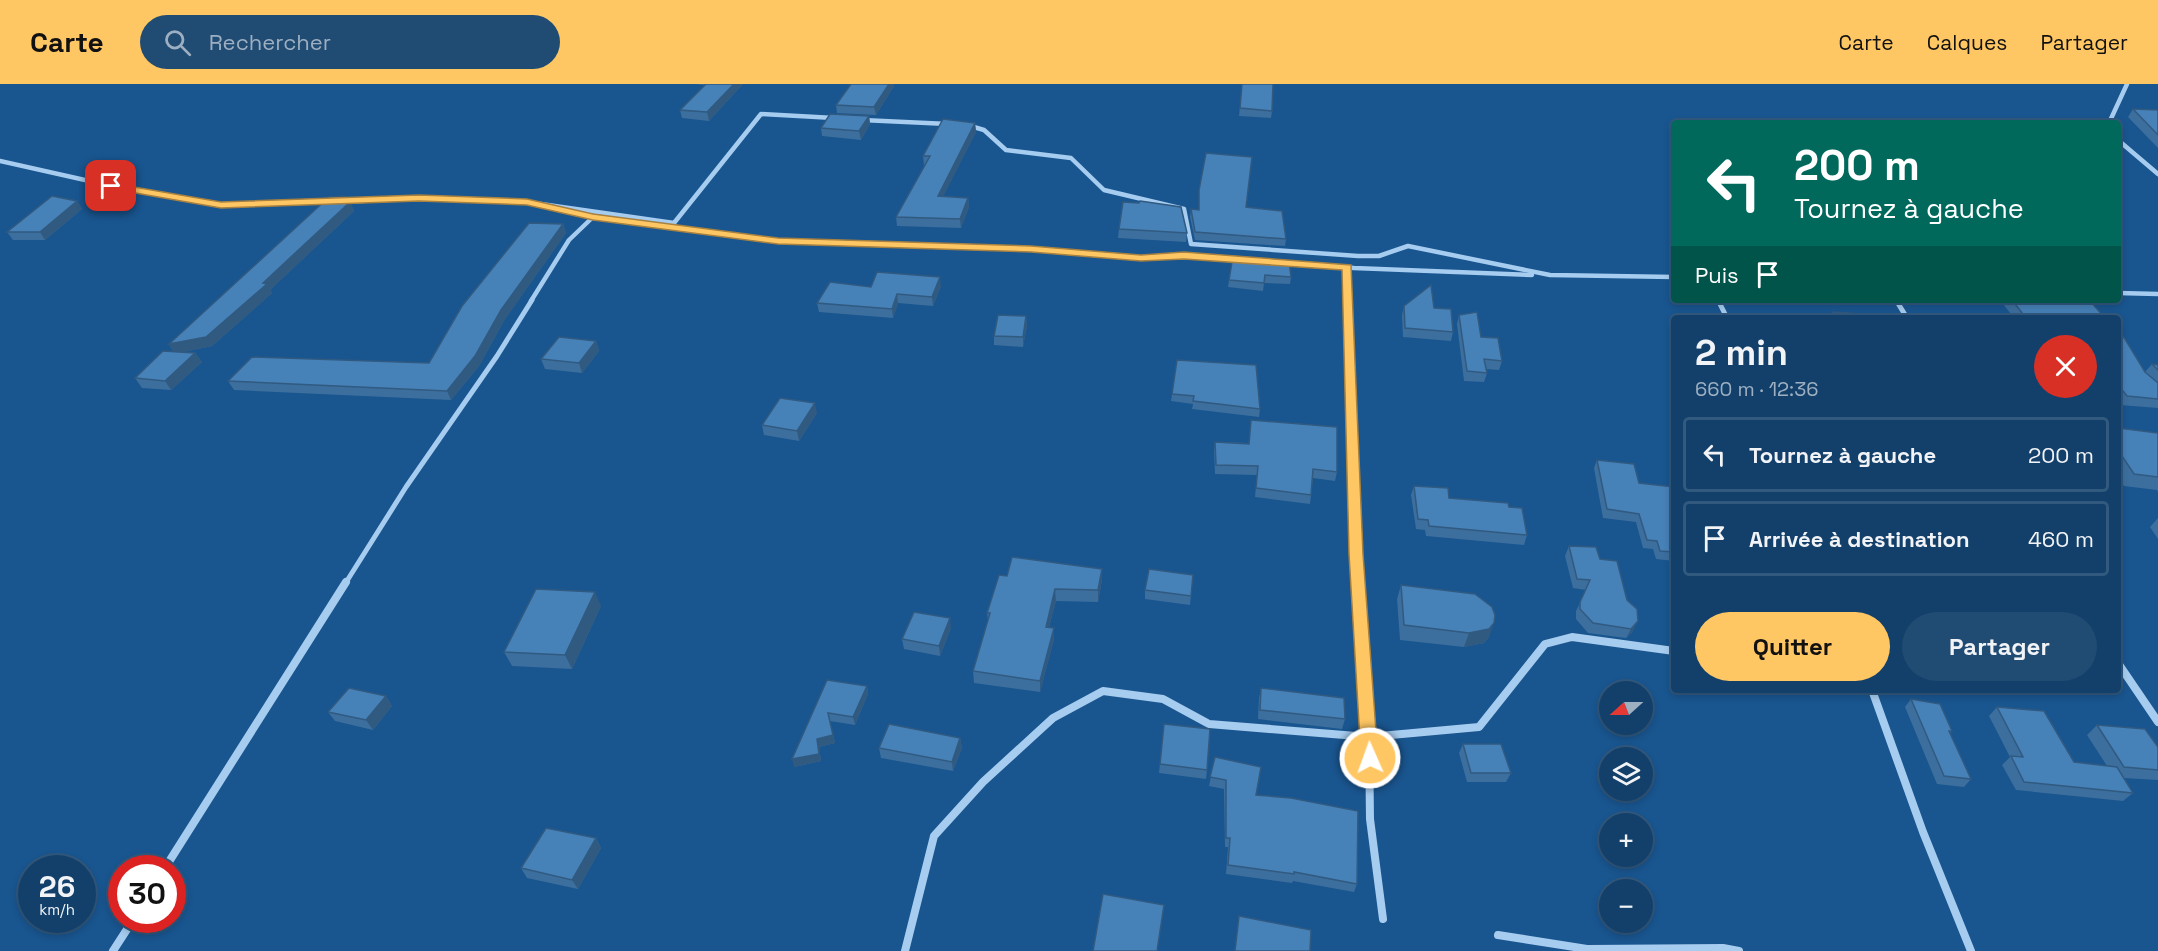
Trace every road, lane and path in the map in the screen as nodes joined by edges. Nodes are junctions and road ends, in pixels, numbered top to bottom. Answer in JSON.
{"nodes":[{"id":1,"x":2127,"y":84,"type":"edge"},
{"id":2,"x":842,"y":119,"type":"edge"},
{"id":3,"x":854,"y":119,"type":"edge"},
{"id":4,"x":2110,"y":120,"type":"edge"},
{"id":5,"x":952,"y":124,"type":"edge"},
{"id":6,"x":963,"y":125,"type":"edge"},
{"id":7,"x":2121,"y":143,"type":"edge"},
{"id":8,"x":0,"y":162,"type":"edge"},
{"id":9,"x":2158,"y":174,"type":"edge"},
{"id":10,"x":527,"y":202,"type":"junction"},
{"id":11,"x":593,"y":217,"type":"junction"},
{"id":12,"x":1249,"y":260,"type":"edge"},
{"id":13,"x":1271,"y":261,"type":"edge"},
{"id":14,"x":1347,"y":267,"type":"junction"},
{"id":15,"x":1550,"y":275,"type":"junction"},
{"id":16,"x":1671,"y":277,"type":"edge"},
{"id":17,"x":2121,"y":293,"type":"edge"},
{"id":18,"x":2158,"y":294,"type":"edge"},
{"id":19,"x":1671,"y":651,"type":"edge"},
{"id":20,"x":2121,"y":667,"type":"edge"},
{"id":21,"x":1873,"y":693,"type":"edge"},
{"id":22,"x":2158,"y":722,"type":"edge"},
{"id":23,"x":1370,"y":737,"type":"junction"},
{"id":24,"x":173,"y":855,"type":"edge"},
{"id":25,"x":1383,"y":920,"type":"dead end"},
{"id":26,"x":125,"y":933,"type":"edge"},
{"id":27,"x":1498,"y":934,"type":"dead end"},
{"id":28,"x":113,"y":951,"type":"edge"},
{"id":29,"x":905,"y":951,"type":"edge"},
{"id":30,"x":1739,"y":951,"type":"edge"},
{"id":31,"x":1971,"y":951,"type":"edge"}],
"edges":[{"from":1,"to":4,"type":"street"},
{"from":2,"to":10,"type":"street"},
{"from":3,"to":5,"type":"street"},
{"from":6,"to":15,"type":"street"},
{"from":7,"to":9,"type":"street"},
{"from":8,"to":10,"type":"street"},
{"from":10,"to":11,"type":"street"},
{"from":11,"to":12,"type":"street"},
{"from":11,"to":24,"type":"street"},
{"from":13,"to":14,"type":"street"},
{"from":14,"to":15,"type":"street"},
{"from":14,"to":23,"type":"street"},
{"from":15,"to":16,"type":"street"},
{"from":17,"to":18,"type":"street"},
{"from":19,"to":23,"type":"street"},
{"from":20,"to":22,"type":"street"},
{"from":21,"to":31,"type":"street"},
{"from":23,"to":25,"type":"street"},
{"from":23,"to":29,"type":"street"},
{"from":26,"to":28,"type":"street"},
{"from":27,"to":30,"type":"street"}]}
